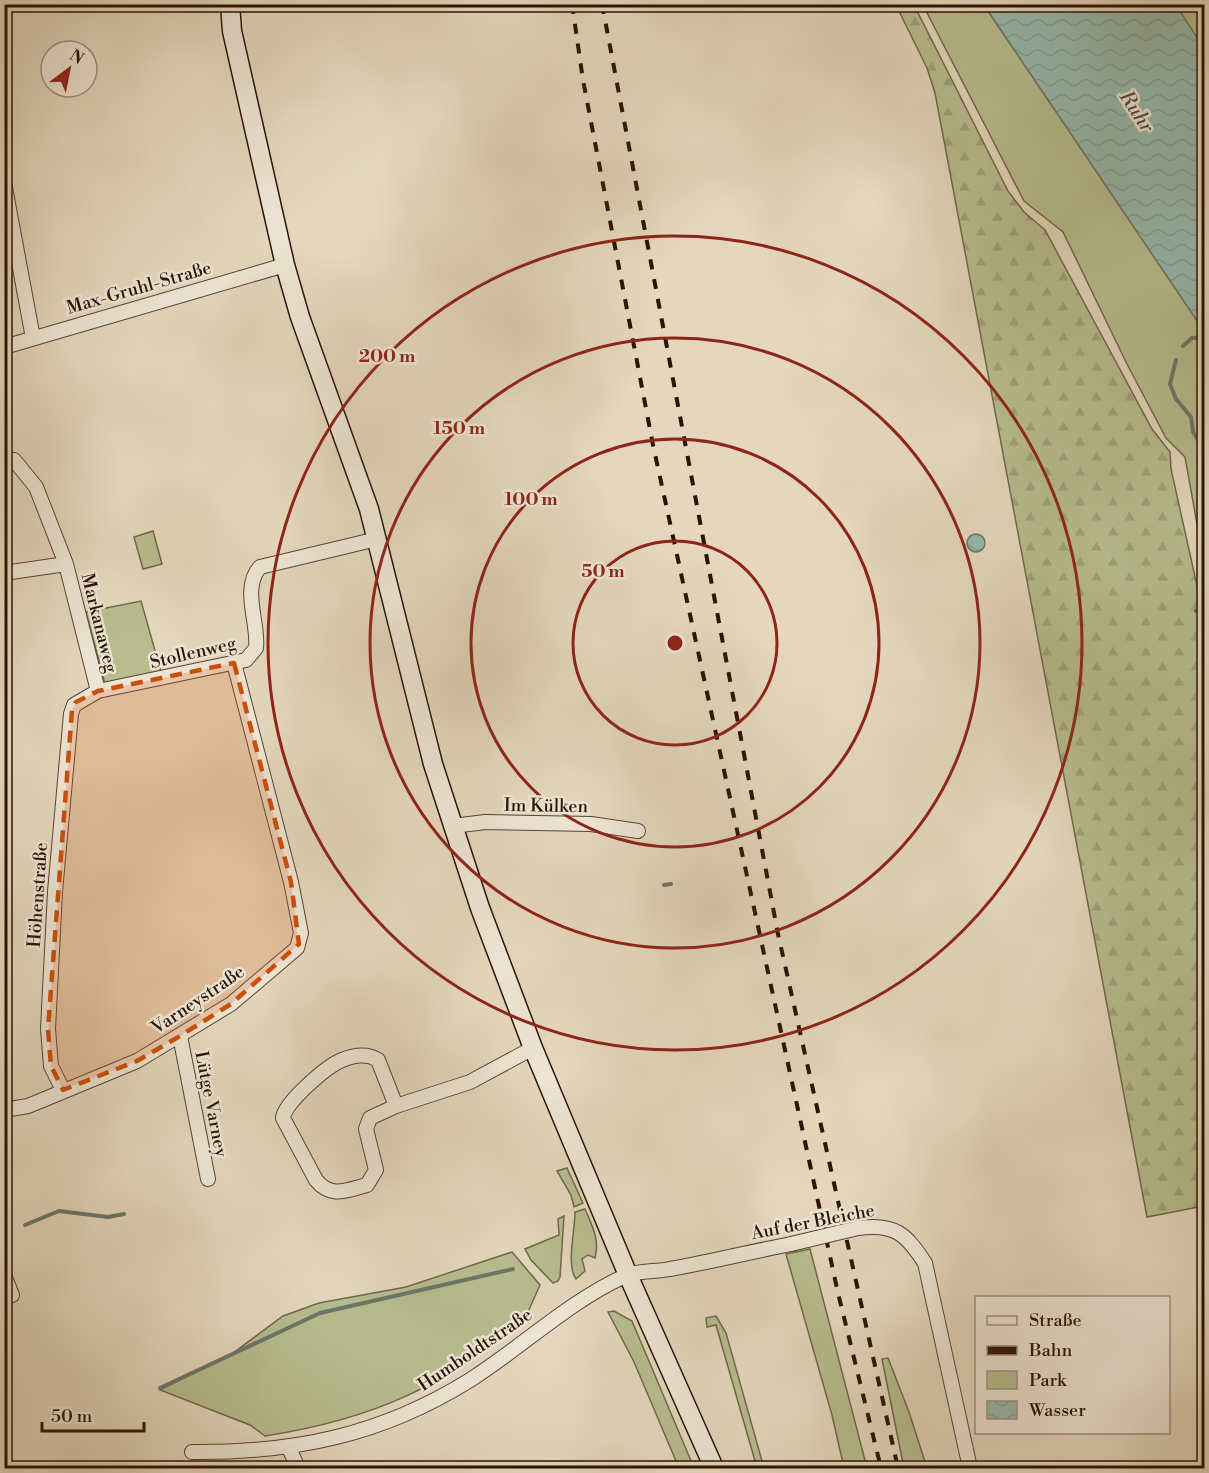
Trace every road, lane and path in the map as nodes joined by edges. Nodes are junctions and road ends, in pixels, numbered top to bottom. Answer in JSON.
{"nodes":[{"id":1,"x":230,"y":4,"type":"edge"},
{"id":2,"x":4,"y":182,"type":"edge"},
{"id":3,"x":285,"y":265,"type":"junction"},
{"id":4,"x":33,"y":338,"type":"junction"},
{"id":5,"x":4,"y":347,"type":"edge"},
{"id":6,"x":14,"y":460,"type":"dead end"},
{"id":7,"x":377,"y":539,"type":"junction"},
{"id":8,"x":66,"y":564,"type":"junction"},
{"id":9,"x":4,"y":573,"type":"edge"},
{"id":10,"x":234,"y":663,"type":"junction"},
{"id":11,"x":98,"y":691,"type":"junction"},
{"id":12,"x":76,"y":702,"type":"joint"},
{"id":13,"x":453,"y":826,"type":"junction"},
{"id":14,"x":638,"y":831,"type":"dead end"},
{"id":15,"x":180,"y":1036,"type":"junction"},
{"id":16,"x":533,"y":1048,"type":"junction"},
{"id":17,"x":63,"y":1090,"type":"junction"},
{"id":18,"x":396,"y":1106,"type":"junction"},
{"id":19,"x":4,"y":1110,"type":"edge"},
{"id":20,"x":208,"y":1179,"type":"dead end"},
{"id":21,"x":4,"y":1275,"type":"edge"},
{"id":22,"x":628,"y":1275,"type":"junction"},
{"id":23,"x":12,"y":1295,"type":"dead end"},
{"id":24,"x":289,"y":1448,"type":"junction"},
{"id":25,"x":192,"y":1452,"type":"dead end"},
{"id":26,"x":297,"y":1468,"type":"edge"},
{"id":27,"x":714,"y":1468,"type":"edge"},
{"id":28,"x":970,"y":1468,"type":"edge"}],
"edges":[{"from":1,"to":3,"type":"main road"},
{"from":2,"to":4,"type":"street"},
{"from":3,"to":4,"type":"street","name":"Max-Gruhl-Straße"},
{"from":3,"to":7,"type":"main road"},
{"from":4,"to":5,"type":"street","name":"Max-Gruhl-Straße"},
{"from":6,"to":8,"type":"street","name":"Markanaweg"},
{"from":7,"to":10,"type":"street","name":"Stollenweg"},
{"from":7,"to":13,"type":"main road"},
{"from":8,"to":9,"type":"street","name":"Markanaweg"},
{"from":8,"to":11,"type":"street","name":"Markanaweg"},
{"from":10,"to":11,"type":"street","name":"Stollenweg"},
{"from":10,"to":15,"type":"street","name":"Varneystraße"},
{"from":11,"to":12,"type":"street","name":"Stollenweg"},
{"from":12,"to":17,"type":"street","name":"Höhenstraße"},
{"from":13,"to":14,"type":"street","name":"Im Külken"},
{"from":13,"to":16,"type":"main road"},
{"from":15,"to":17,"type":"street","name":"Varneystraße"},
{"from":15,"to":20,"type":"street","name":"Lütge Varney"},
{"from":16,"to":18,"type":"street"},
{"from":16,"to":22,"type":"main road"},
{"from":17,"to":19,"type":"street","name":"Varneystraße"},
{"from":18,"to":18,"type":"street"},
{"from":21,"to":23,"type":"street"},
{"from":22,"to":24,"type":"street","name":"Humboldtstraße"},
{"from":22,"to":27,"type":"main road"},
{"from":22,"to":28,"type":"street","name":"Auf der Bleiche","bridge":true},
{"from":24,"to":25,"type":"street","name":"Humboldtstraße"},
{"from":24,"to":26,"type":"street"}]}
